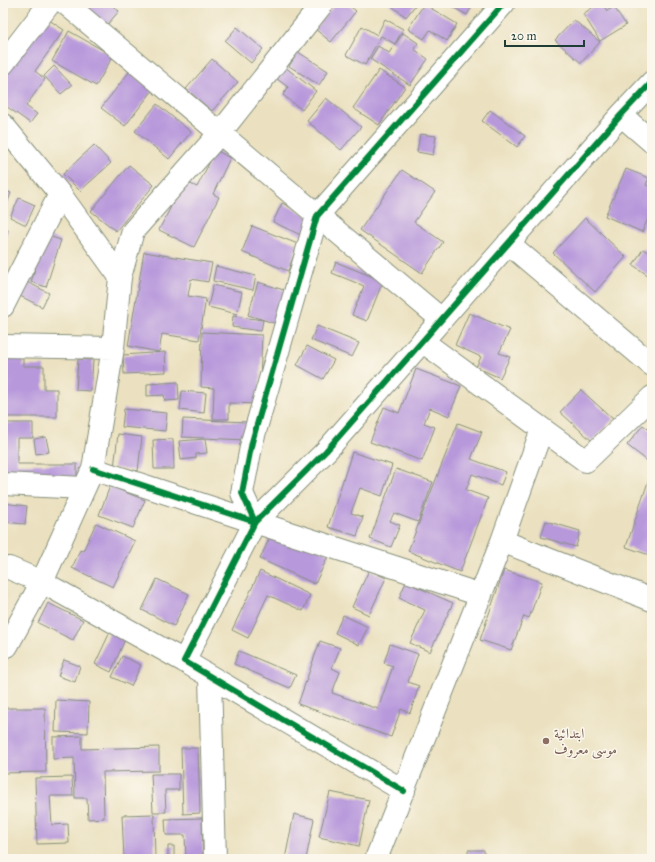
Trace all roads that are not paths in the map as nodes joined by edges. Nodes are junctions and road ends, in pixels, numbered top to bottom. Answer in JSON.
{"nodes":[{"id":1,"x":50,"y":3,"type":"edge"},
{"id":2,"x":65,"y":3,"type":"edge"},
{"id":3,"x":323,"y":3,"type":"edge"},
{"id":4,"x":504,"y":3,"type":"edge"},
{"id":5,"x":3,"y":64,"type":"edge"},
{"id":6,"x":652,"y":82,"type":"edge"},
{"id":7,"x":621,"y":114,"type":"junction"},
{"id":8,"x":3,"y":125,"type":"edge"},
{"id":9,"x":220,"y":133,"type":"junction"},
{"id":10,"x":652,"y":142,"type":"edge"},
{"id":11,"x":60,"y":194,"type":"junction"},
{"id":12,"x":317,"y":216,"type":"junction"},
{"id":13,"x":508,"y":243,"type":"junction"},
{"id":14,"x":120,"y":277,"type":"junction"},
{"id":15,"x":3,"y":306,"type":"edge"},
{"id":16,"x":441,"y":319,"type":"junction"},
{"id":17,"x":422,"y":342,"type":"junction"},
{"id":18,"x":3,"y":346,"type":"edge"},
{"id":19,"x":113,"y":348,"type":"junction"},
{"id":20,"x":652,"y":365,"type":"edge"},
{"id":21,"x":652,"y":397,"type":"edge"},
{"id":22,"x":542,"y":429,"type":"junction"},
{"id":23,"x":89,"y":479,"type":"junction"},
{"id":24,"x":3,"y":484,"type":"edge"},
{"id":25,"x":255,"y":522,"type":"junction"},
{"id":26,"x":502,"y":541,"type":"junction"},
{"id":27,"x":3,"y":568,"type":"edge"},
{"id":28,"x":42,"y":582,"type":"junction"},
{"id":29,"x":481,"y":595,"type":"junction"},
{"id":30,"x":652,"y":600,"type":"edge"},
{"id":31,"x":3,"y":646,"type":"edge"},
{"id":32,"x":184,"y":662,"type":"junction"},
{"id":33,"x":210,"y":677,"type":"junction"},
{"id":34,"x":404,"y":791,"type":"junction"},
{"id":35,"x":215,"y":859,"type":"edge"},
{"id":36,"x":376,"y":859,"type":"edge"}],
"edges":[{"from":1,"to":5,"type":"street"},
{"from":2,"to":9,"type":"street"},
{"from":3,"to":9,"type":"street"},
{"from":4,"to":12,"type":"street"},
{"from":6,"to":7,"type":"street"},
{"from":7,"to":10,"type":"street"},
{"from":7,"to":13,"type":"street"},
{"from":8,"to":11,"type":"street"},
{"from":9,"to":12,"type":"street"},
{"from":9,"to":14,"type":"street"},
{"from":11,"to":14,"type":"street"},
{"from":11,"to":15,"type":"street"},
{"from":12,"to":16,"type":"street"},
{"from":12,"to":25,"type":"street"},
{"from":13,"to":16,"type":"street"},
{"from":13,"to":20,"type":"street"},
{"from":14,"to":19,"type":"street"},
{"from":16,"to":17,"type":"street"},
{"from":17,"to":22,"type":"street"},
{"from":17,"to":25,"type":"street"},
{"from":18,"to":19,"type":"street"},
{"from":19,"to":23,"type":"street"},
{"from":21,"to":22,"type":"street"},
{"from":22,"to":26,"type":"street"},
{"from":23,"to":24,"type":"street"},
{"from":23,"to":25,"type":"street"},
{"from":23,"to":28,"type":"street"},
{"from":25,"to":29,"type":"street"},
{"from":25,"to":32,"type":"street"},
{"from":26,"to":29,"type":"street"},
{"from":26,"to":30,"type":"street"},
{"from":27,"to":28,"type":"street"},
{"from":28,"to":31,"type":"street"},
{"from":28,"to":32,"type":"street"},
{"from":29,"to":34,"type":"street"},
{"from":32,"to":33,"type":"street"},
{"from":33,"to":34,"type":"street"},
{"from":33,"to":35,"type":"street"},
{"from":34,"to":36,"type":"street"}]}
